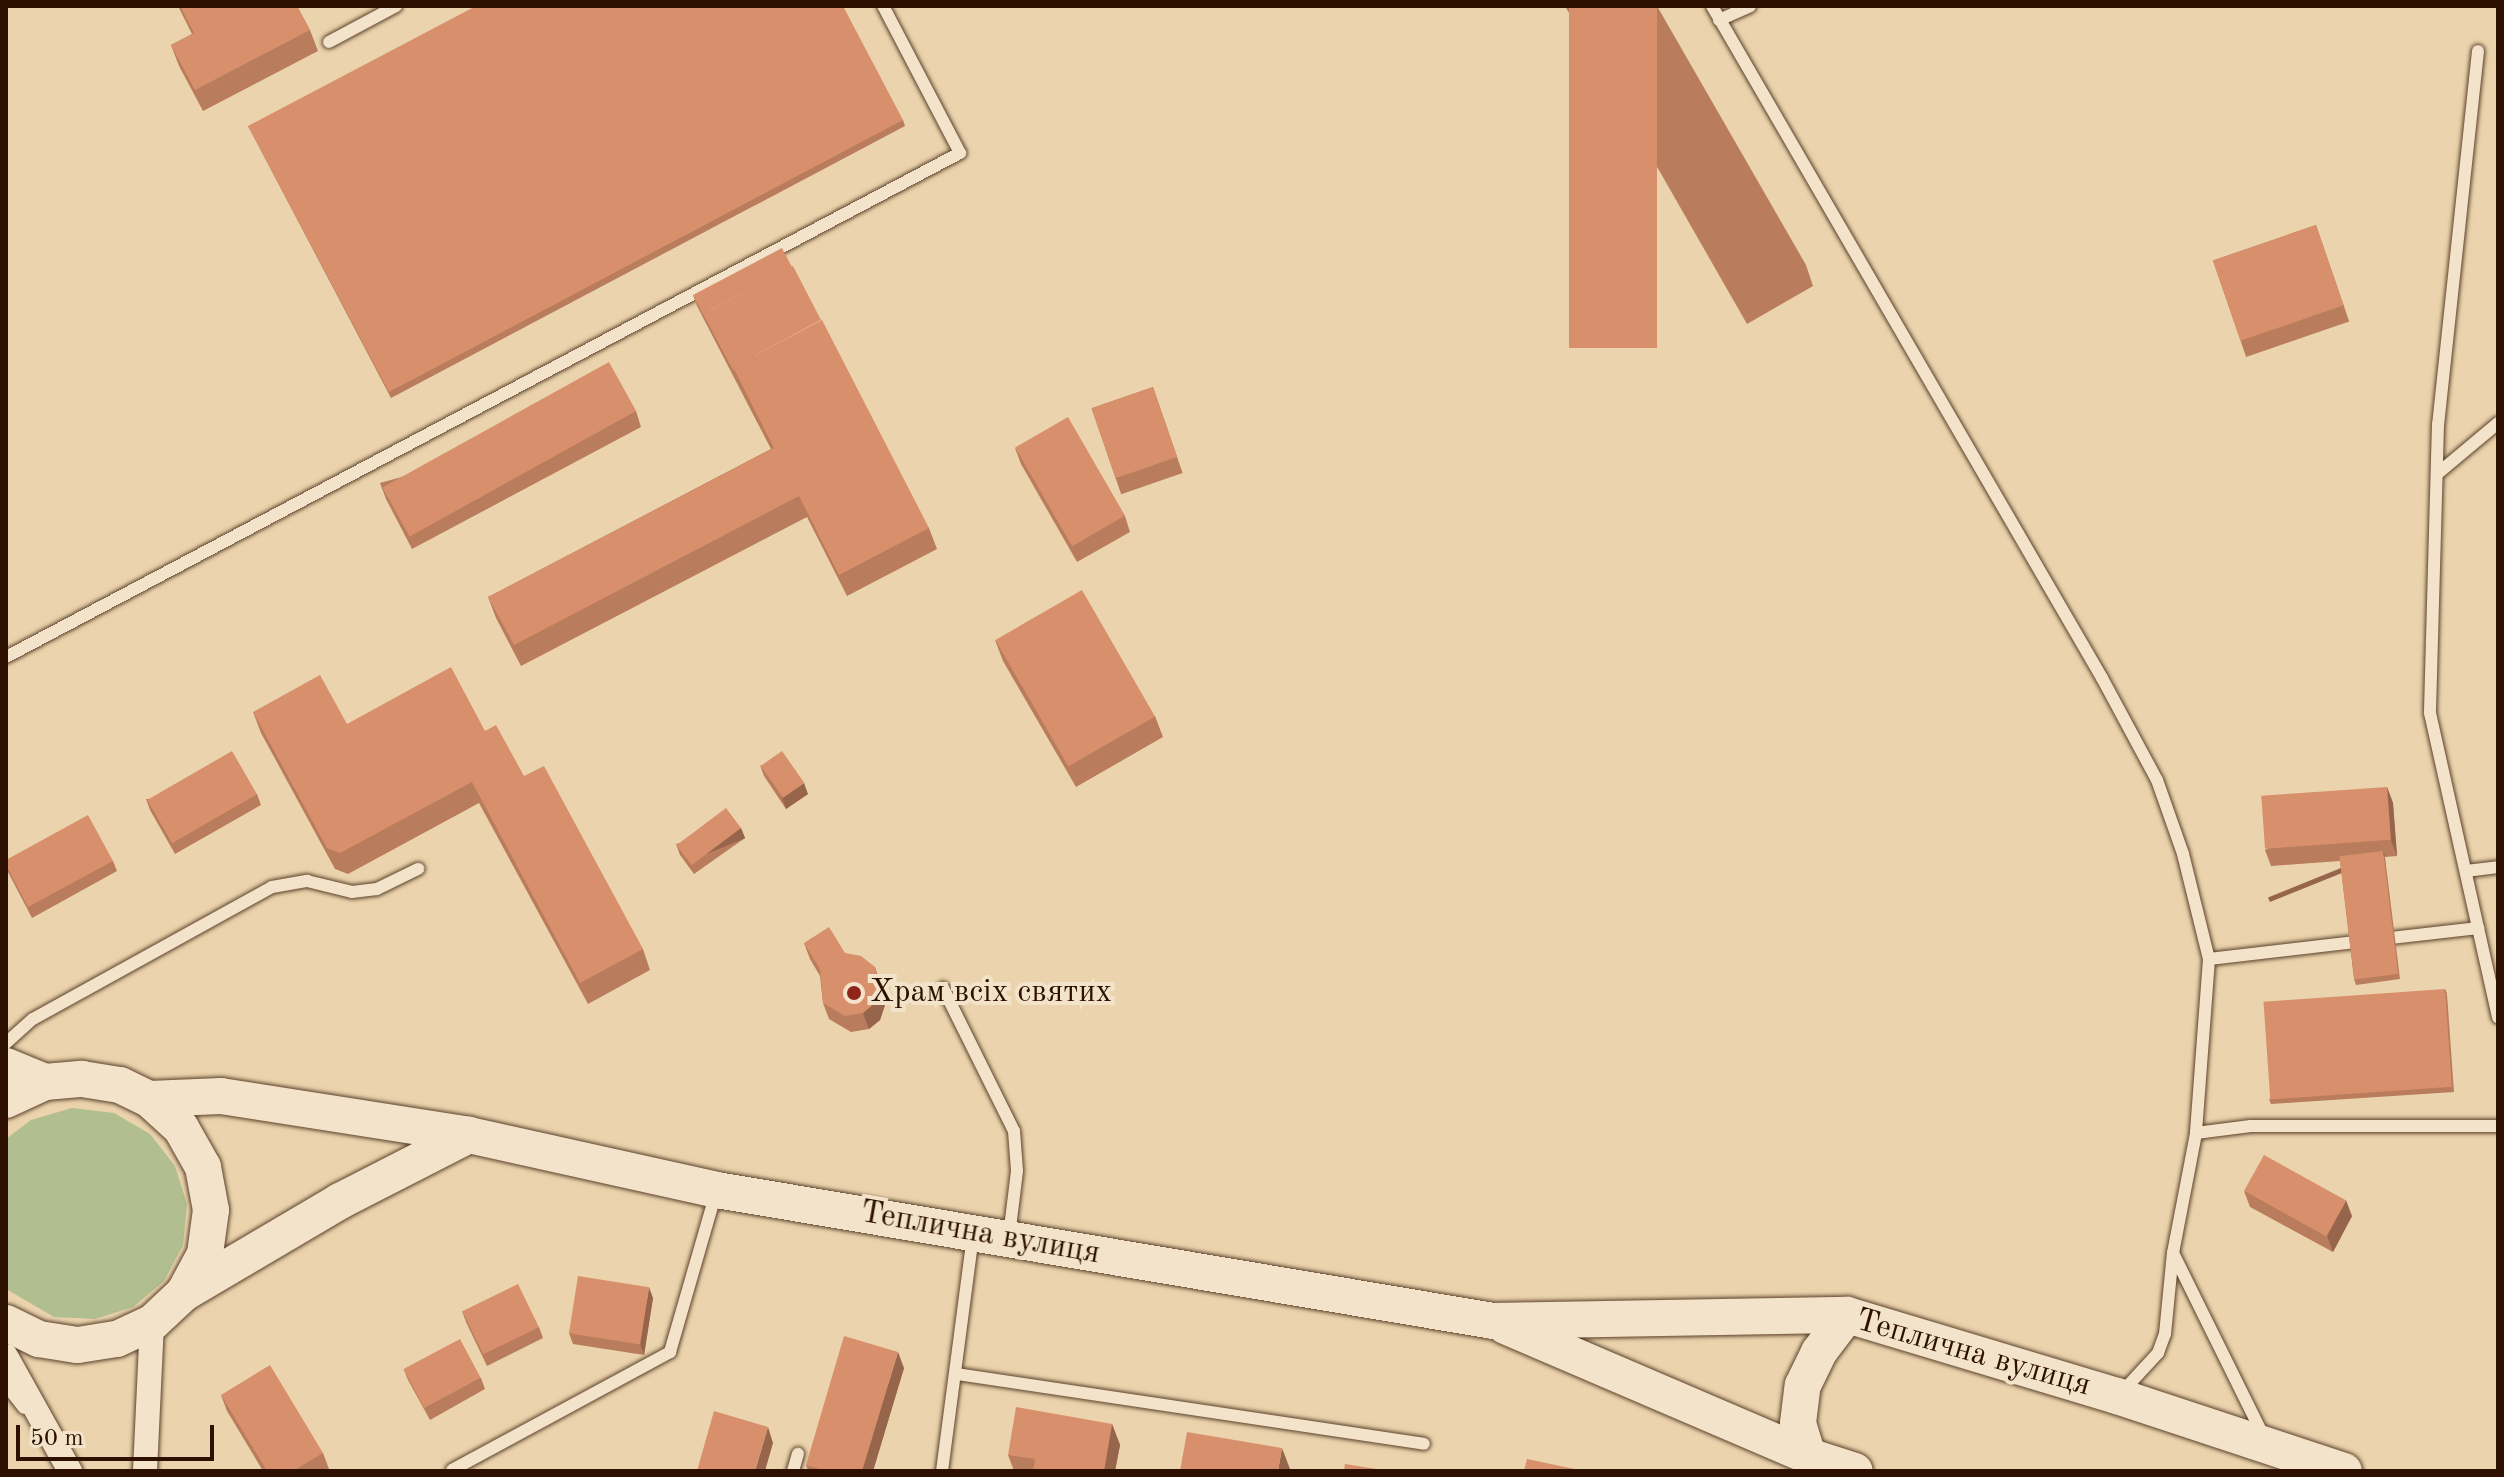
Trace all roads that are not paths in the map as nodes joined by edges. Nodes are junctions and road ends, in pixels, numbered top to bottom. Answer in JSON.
{"nodes":[{"id":1,"x":396,"y":6,"type":"edge"},
{"id":2,"x":883,"y":6,"type":"edge"},
{"id":3,"x":1712,"y":6,"type":"edge"},
{"id":4,"x":1750,"y":6,"type":"edge"},
{"id":5,"x":1719,"y":20,"type":"junction"},
{"id":6,"x":329,"y":42,"type":"dead end"},
{"id":7,"x":2478,"y":51,"type":"dead end"},
{"id":8,"x":2498,"y":423,"type":"edge"},
{"id":9,"x":2437,"y":474,"type":"junction"},
{"id":10,"x":6,"y":657,"type":"edge"},
{"id":11,"x":2498,"y":867,"type":"edge"},
{"id":12,"x":418,"y":869,"type":"dead end"},
{"id":13,"x":2466,"y":871,"type":"junction"},
{"id":14,"x":2478,"y":928,"type":"junction"},
{"id":15,"x":2209,"y":959,"type":"junction"},
{"id":16,"x":943,"y":988,"type":"dead end"},
{"id":17,"x":2498,"y":1017,"type":"edge"},
{"id":18,"x":6,"y":1043,"type":"edge"},
{"id":19,"x":6,"y":1066,"type":"edge"},
{"id":20,"x":45,"y":1082,"type":"junction"},
{"id":21,"x":149,"y":1099,"type":"junction"},
{"id":22,"x":6,"y":1100,"type":"edge"},
{"id":23,"x":2498,"y":1126,"type":"edge"},
{"id":24,"x":2196,"y":1133,"type":"junction"},
{"id":25,"x":469,"y":1135,"type":"junction"},
{"id":26,"x":717,"y":1190,"type":"junction"},
{"id":27,"x":973,"y":1233,"type":"junction"},
{"id":28,"x":1008,"y":1239,"type":"junction"},
{"id":29,"x":2173,"y":1253,"type":"junction"},
{"id":30,"x":184,"y":1293,"type":"junction"},
{"id":31,"x":1847,"y":1315,"type":"junction"},
{"id":32,"x":1493,"y":1321,"type":"junction"},
{"id":33,"x":6,"y":1323,"type":"edge"},
{"id":34,"x":152,"y":1323,"type":"junction"},
{"id":35,"x":6,"y":1356,"type":"edge"},
{"id":36,"x":957,"y":1374,"type":"junction"},
{"id":37,"x":6,"y":1385,"type":"edge"},
{"id":38,"x":2117,"y":1396,"type":"junction"},
{"id":39,"x":48,"y":1438,"type":"junction"},
{"id":40,"x":2268,"y":1443,"type":"junction"},
{"id":41,"x":1424,"y":1444,"type":"dead end"},
{"id":42,"x":798,"y":1454,"type":"dead end"},
{"id":43,"x":1808,"y":1456,"type":"junction"},
{"id":44,"x":452,"y":1470,"type":"edge"},
{"id":45,"x":70,"y":1471,"type":"edge"},
{"id":46,"x":145,"y":1471,"type":"edge"},
{"id":47,"x":793,"y":1471,"type":"edge"},
{"id":48,"x":942,"y":1471,"type":"edge"},
{"id":49,"x":1855,"y":1471,"type":"edge"},
{"id":50,"x":2344,"y":1471,"type":"edge"}],
"edges":[{"from":1,"to":6,"type":"lane"},
{"from":2,"to":10,"type":"lane"},
{"from":3,"to":5,"type":"lane"},
{"from":4,"to":5,"type":"lane"},
{"from":5,"to":15,"type":"lane"},
{"from":7,"to":9,"type":"lane"},
{"from":8,"to":9,"type":"lane"},
{"from":9,"to":13,"type":"lane"},
{"from":11,"to":13,"type":"lane"},
{"from":12,"to":18,"type":"lane"},
{"from":13,"to":14,"type":"lane"},
{"from":14,"to":15,"type":"lane"},
{"from":14,"to":17,"type":"lane"},
{"from":15,"to":24,"type":"lane"},
{"from":16,"to":28,"type":"lane"},
{"from":19,"to":20,"type":"main road"},
{"from":20,"to":21,"type":"main road"},
{"from":20,"to":22,"type":"main road"},
{"from":21,"to":25,"type":"main road","name":"Теплична вулиця"},
{"from":21,"to":30,"type":"main road"},
{"from":23,"to":24,"type":"lane"},
{"from":24,"to":29,"type":"lane"},
{"from":25,"to":26,"type":"main road","name":"Теплична вулиця"},
{"from":25,"to":30,"type":"main road"},
{"from":26,"to":27,"type":"main road","name":"Теплична вулиця"},
{"from":26,"to":44,"type":"lane"},
{"from":27,"to":28,"type":"main road","name":"Теплична вулиця"},
{"from":27,"to":36,"type":"lane"},
{"from":28,"to":32,"type":"main road","name":"Теплична вулиця"},
{"from":29,"to":38,"type":"lane"},
{"from":29,"to":40,"type":"lane"},
{"from":30,"to":34,"type":"main road"},
{"from":31,"to":32,"type":"main road","name":"Теплична вулиця"},
{"from":31,"to":38,"type":"main road","name":"Теплична вулиця"},
{"from":31,"to":43,"type":"main road"},
{"from":32,"to":43,"type":"main road","name":"Теплична вулиця"},
{"from":33,"to":34,"type":"main road"},
{"from":34,"to":46,"type":"street"},
{"from":35,"to":39,"type":"street"},
{"from":36,"to":41,"type":"lane"},
{"from":36,"to":48,"type":"lane"},
{"from":37,"to":39,"type":"lane"},
{"from":38,"to":40,"type":"main road","name":"Теплична вулиця"},
{"from":39,"to":45,"type":"street"},
{"from":40,"to":50,"type":"main road","name":"Теплична вулиця"},
{"from":42,"to":47,"type":"lane"},
{"from":43,"to":49,"type":"main road","name":"Теплична вулиця"}]}
